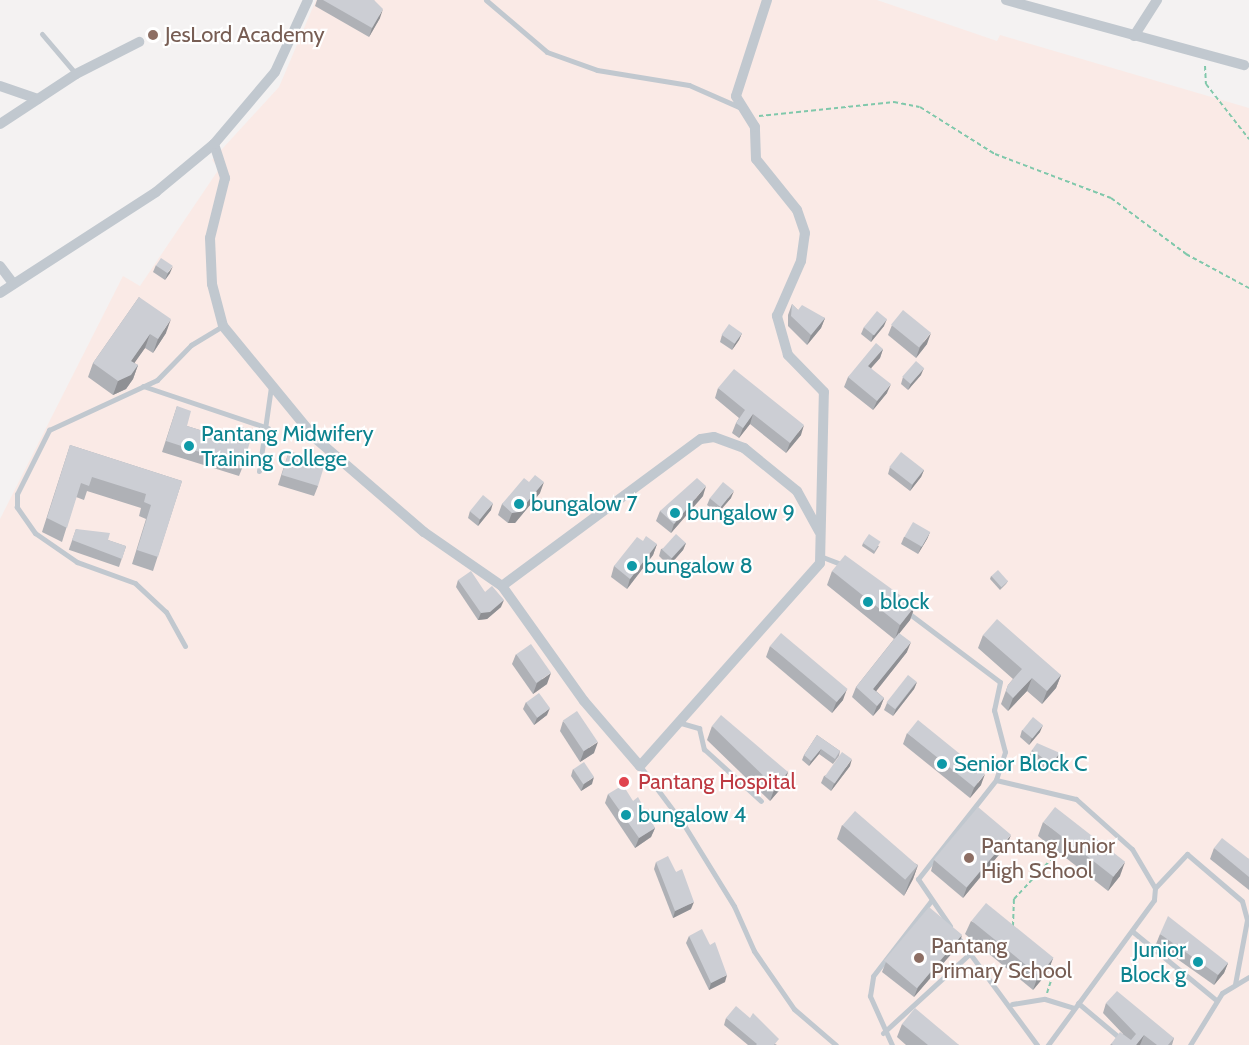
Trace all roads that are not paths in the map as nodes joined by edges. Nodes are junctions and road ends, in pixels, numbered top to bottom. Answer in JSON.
{"nodes":[{"id":1,"x":308,"y":0,"type":"edge"},
{"id":2,"x":486,"y":0,"type":"edge"},
{"id":3,"x":766,"y":0,"type":"edge"},
{"id":4,"x":1006,"y":0,"type":"edge"},
{"id":5,"x":1157,"y":0,"type":"edge"},
{"id":6,"x":42,"y":34,"type":"dead end"},
{"id":7,"x":1134,"y":36,"type":"junction"},
{"id":8,"x":139,"y":42,"type":"dead end"},
{"id":9,"x":1244,"y":65,"type":"dead end"},
{"id":10,"x":76,"y":74,"type":"junction"},
{"id":11,"x":0,"y":86,"type":"edge"},
{"id":12,"x":38,"y":99,"type":"junction"},
{"id":13,"x":739,"y":107,"type":"junction"},
{"id":14,"x":0,"y":124,"type":"edge"},
{"id":15,"x":214,"y":144,"type":"junction"},
{"id":16,"x":0,"y":266,"type":"edge"},
{"id":17,"x":13,"y":283,"type":"junction"},
{"id":18,"x":0,"y":293,"type":"edge"},
{"id":19,"x":223,"y":326,"type":"junction"},
{"id":20,"x":143,"y":386,"type":"junction"},
{"id":21,"x":271,"y":387,"type":"junction"},
{"id":22,"x":268,"y":428,"type":"junction"},
{"id":23,"x":259,"y":471,"type":"dead end"},
{"id":24,"x":819,"y":531,"type":"junction"},
{"id":25,"x":820,"y":556,"type":"junction"},
{"id":26,"x":850,"y":569,"type":"edge"},
{"id":27,"x":502,"y":586,"type":"junction"},
{"id":28,"x":897,"y":604,"type":"edge"},
{"id":29,"x":185,"y":646,"type":"dead end"},
{"id":30,"x":681,"y":723,"type":"junction"},
{"id":31,"x":640,"y":766,"type":"junction"},
{"id":32,"x":996,"y":780,"type":"junction"},
{"id":33,"x":761,"y":801,"type":"dead end"},
{"id":34,"x":912,"y":865,"type":"edge"},
{"id":35,"x":921,"y":871,"type":"junction"},
{"id":36,"x":1155,"y":888,"type":"junction"},
{"id":37,"x":931,"y":901,"type":"junction"},
{"id":38,"x":1132,"y":931,"type":"junction"},
{"id":39,"x":968,"y":955,"type":"junction"},
{"id":40,"x":1249,"y":977,"type":"edge"},
{"id":41,"x":1235,"y":984,"type":"junction"},
{"id":42,"x":1216,"y":1000,"type":"junction"},
{"id":43,"x":1012,"y":1004,"type":"junction"},
{"id":44,"x":1076,"y":1006,"type":"junction"},
{"id":45,"x":883,"y":1033,"type":"junction"},
{"id":46,"x":889,"y":1044,"type":"edge"},
{"id":47,"x":836,"y":1045,"type":"edge"},
{"id":48,"x":1037,"y":1045,"type":"edge"},
{"id":49,"x":1048,"y":1045,"type":"edge"},
{"id":50,"x":1128,"y":1045,"type":"edge"},
{"id":51,"x":1190,"y":1045,"type":"edge"}],
"edges":[{"from":1,"to":15,"type":"street"},
{"from":2,"to":13,"type":"lane"},
{"from":3,"to":13,"type":"street"},
{"from":4,"to":7,"type":"street"},
{"from":5,"to":7,"type":"street"},
{"from":6,"to":10,"type":"lane"},
{"from":7,"to":9,"type":"street"},
{"from":8,"to":10,"type":"street"},
{"from":10,"to":12,"type":"street"},
{"from":11,"to":12,"type":"street"},
{"from":12,"to":14,"type":"street"},
{"from":13,"to":24,"type":"street"},
{"from":15,"to":17,"type":"street"},
{"from":15,"to":19,"type":"street"},
{"from":16,"to":17,"type":"street"},
{"from":17,"to":18,"type":"street"},
{"from":19,"to":20,"type":"lane"},
{"from":19,"to":21,"type":"street"},
{"from":20,"to":22,"type":"lane"},
{"from":20,"to":29,"type":"lane"},
{"from":21,"to":22,"type":"lane"},
{"from":21,"to":27,"type":"street"},
{"from":22,"to":23,"type":"lane"},
{"from":24,"to":25,"type":"street"},
{"from":24,"to":27,"type":"street"},
{"from":25,"to":26,"type":"lane"},
{"from":25,"to":30,"type":"street"},
{"from":27,"to":31,"type":"street"},
{"from":28,"to":32,"type":"lane"},
{"from":30,"to":31,"type":"street"},
{"from":30,"to":33,"type":"lane"},
{"from":31,"to":47,"type":"lane"},
{"from":32,"to":35,"type":"lane"},
{"from":32,"to":36,"type":"lane"},
{"from":34,"to":35,"type":"lane"},
{"from":35,"to":37,"type":"lane"},
{"from":36,"to":38,"type":"lane"},
{"from":36,"to":41,"type":"lane"},
{"from":37,"to":39,"type":"lane"},
{"from":37,"to":45,"type":"lane"},
{"from":38,"to":42,"type":"lane"},
{"from":38,"to":44,"type":"lane"},
{"from":39,"to":43,"type":"lane"},
{"from":39,"to":45,"type":"lane"},
{"from":40,"to":41,"type":"lane"},
{"from":41,"to":42,"type":"lane"},
{"from":42,"to":51,"type":"lane"},
{"from":43,"to":44,"type":"lane"},
{"from":43,"to":48,"type":"lane"},
{"from":44,"to":49,"type":"lane"},
{"from":44,"to":50,"type":"lane"},
{"from":45,"to":46,"type":"lane"}]}
